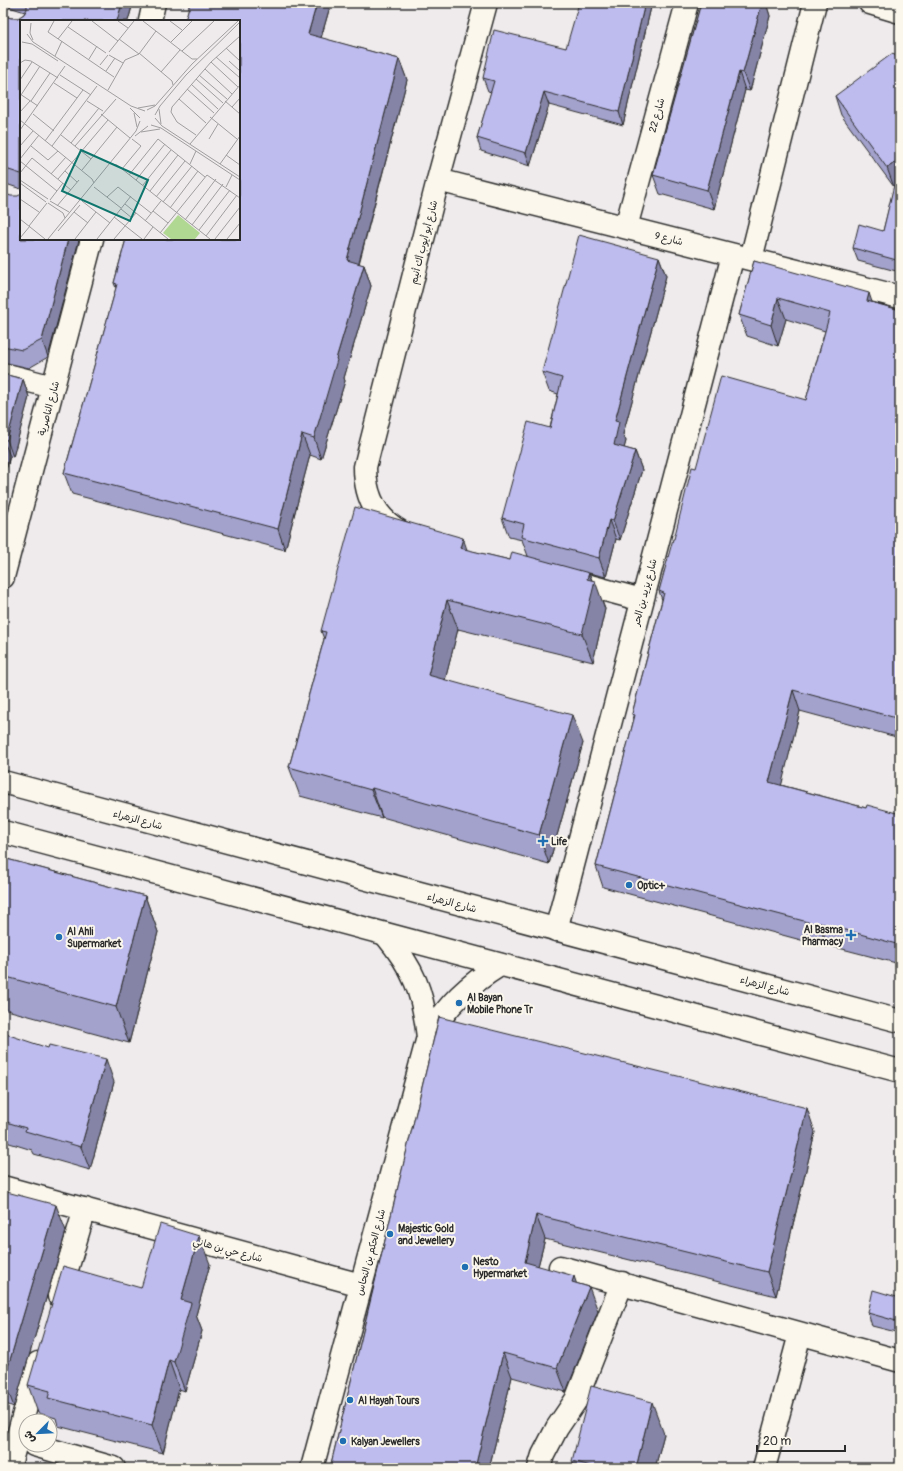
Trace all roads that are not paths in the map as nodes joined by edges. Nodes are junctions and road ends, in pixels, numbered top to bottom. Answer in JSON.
{"nodes":[{"id":1,"x":154,"y":3,"type":"edge"},
{"id":2,"x":486,"y":3,"type":"edge"},
{"id":3,"x":687,"y":3,"type":"edge"},
{"id":4,"x":815,"y":3,"type":"edge"},
{"id":5,"x":870,"y":3,"type":"edge"},
{"id":6,"x":900,"y":12,"type":"edge"},
{"id":7,"x":150,"y":20,"type":"edge"},
{"id":8,"x":438,"y":180,"type":"junction"},
{"id":9,"x":626,"y":228,"type":"junction"},
{"id":10,"x":92,"y":240,"type":"edge"},
{"id":11,"x":742,"y":257,"type":"junction"},
{"id":12,"x":900,"y":297,"type":"edge"},
{"id":13,"x":3,"y":374,"type":"edge"},
{"id":14,"x":53,"y":387,"type":"junction"},
{"id":15,"x":422,"y":540,"type":"edge"},
{"id":16,"x":4,"y":567,"type":"edge"},
{"id":17,"x":547,"y":574,"type":"edge"},
{"id":18,"x":642,"y":600,"type":"junction"},
{"id":19,"x":3,"y":782,"type":"edge"},
{"id":20,"x":3,"y":832,"type":"edge"},
{"id":21,"x":556,"y":930,"type":"junction"},
{"id":22,"x":385,"y":934,"type":"junction"},
{"id":23,"x":500,"y":965,"type":"junction"},
{"id":24,"x":900,"y":1021,"type":"edge"},
{"id":25,"x":428,"y":1037,"type":"junction"},
{"id":26,"x":900,"y":1071,"type":"edge"},
{"id":27,"x":3,"y":1187,"type":"edge"},
{"id":28,"x":86,"y":1209,"type":"junction"},
{"id":29,"x":560,"y":1267,"type":"dead end"},
{"id":30,"x":622,"y":1283,"type":"junction"},
{"id":31,"x":361,"y":1285,"type":"junction"},
{"id":32,"x":52,"y":1318,"type":"edge"},
{"id":33,"x":800,"y":1334,"type":"junction"},
{"id":34,"x":44,"y":1344,"type":"edge"},
{"id":35,"x":900,"y":1361,"type":"edge"},
{"id":36,"x":27,"y":1413,"type":"edge"},
{"id":37,"x":18,"y":1446,"type":"edge"},
{"id":38,"x":58,"y":1452,"type":"edge"},
{"id":39,"x":9,"y":1468,"type":"edge"},
{"id":40,"x":114,"y":1468,"type":"edge"},
{"id":41,"x":312,"y":1468,"type":"edge"},
{"id":42,"x":539,"y":1468,"type":"edge"},
{"id":43,"x":764,"y":1468,"type":"edge"}],
"edges":[{"from":1,"to":7,"type":"street"},
{"from":2,"to":8,"type":"street","name":"شارع أبو أيوب أك أنيم"},
{"from":3,"to":9,"type":"street","name":"شارع 22"},
{"from":4,"to":11,"type":"street","name":"شارع يزيد بن الحر"},
{"from":5,"to":6,"type":"street"},
{"from":8,"to":9,"type":"street","name":"شارع 9"},
{"from":8,"to":15,"type":"street","name":"شارع أبو أيوب أك أنيم"},
{"from":9,"to":11,"type":"street","name":"شارع 9"},
{"from":10,"to":14,"type":"street","name":"شارع الناصرية"},
{"from":11,"to":12,"type":"street","name":"شارع 9"},
{"from":11,"to":18,"type":"street","name":"شارع يزيد بن الحر"},
{"from":13,"to":14,"type":"street"},
{"from":14,"to":16,"type":"street","name":"شارع الناصرية"},
{"from":17,"to":18,"type":"street"},
{"from":18,"to":21,"type":"street","name":"شارع يزيد بن الحر"},
{"from":19,"to":21,"type":"street","name":"شارع الزهراء"},
{"from":20,"to":22,"type":"street"},
{"from":21,"to":24,"type":"street","name":"شارع الزهراء"},
{"from":22,"to":23,"type":"street"},
{"from":22,"to":25,"type":"street","name":"شارع الحكم بن النحاس"},
{"from":23,"to":25,"type":"street","name":"شارع الحكم بن النحاس"},
{"from":23,"to":26,"type":"street"},
{"from":25,"to":31,"type":"street","name":"شارع الحكم بن النحاس"},
{"from":27,"to":28,"type":"street","name":"شارع حي بن هاني"},
{"from":28,"to":31,"type":"street","name":"شارع حي بن هاني"},
{"from":28,"to":32,"type":"street"},
{"from":29,"to":30,"type":"street"},
{"from":30,"to":33,"type":"street"},
{"from":30,"to":42,"type":"street"},
{"from":31,"to":41,"type":"street","name":"شارع الحكم بن النحاس"},
{"from":33,"to":35,"type":"street"},
{"from":33,"to":43,"type":"street"},
{"from":34,"to":36,"type":"street"},
{"from":37,"to":39,"type":"street"},
{"from":38,"to":40,"type":"street"}]}
